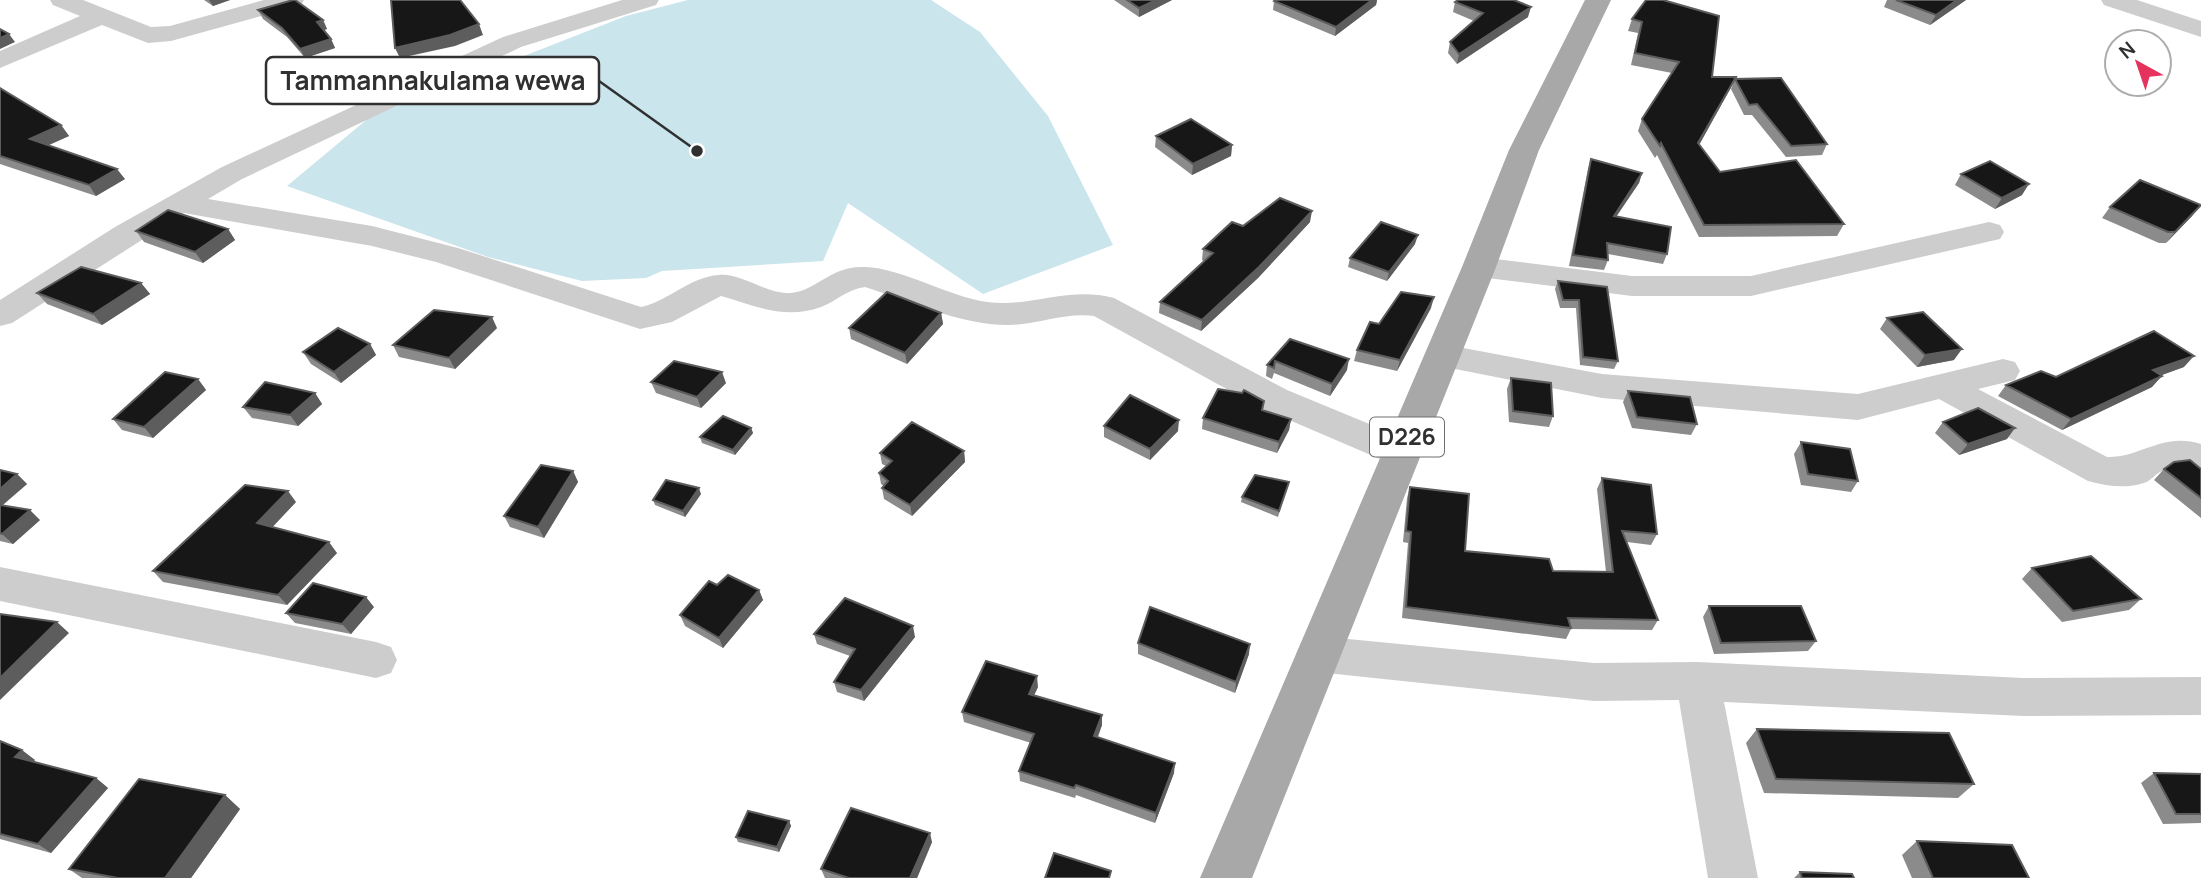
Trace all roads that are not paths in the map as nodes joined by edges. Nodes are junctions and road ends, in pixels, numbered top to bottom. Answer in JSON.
{"nodes":[{"id":1,"x":62,"y":0,"type":"edge"},
{"id":2,"x":292,"y":0,"type":"edge"},
{"id":3,"x":647,"y":0,"type":"edge"},
{"id":4,"x":1598,"y":0,"type":"edge"},
{"id":5,"x":2113,"y":0,"type":"edge"},
{"id":6,"x":99,"y":17,"type":"junction"},
{"id":7,"x":2201,"y":29,"type":"edge"},
{"id":8,"x":0,"y":60,"type":"edge"},
{"id":9,"x":178,"y":203,"type":"junction"},
{"id":10,"x":1989,"y":232,"type":"dead end"},
{"id":11,"x":1479,"y":267,"type":"junction"},
{"id":12,"x":0,"y":315,"type":"edge"},
{"id":13,"x":1442,"y":356,"type":"junction"},
{"id":14,"x":2003,"y":371,"type":"dead end"},
{"id":15,"x":1943,"y":386,"type":"junction"},
{"id":16,"x":1400,"y":452,"type":"junction"},
{"id":17,"x":2201,"y":459,"type":"edge"},
{"id":18,"x":0,"y":584,"type":"edge"},
{"id":19,"x":1317,"y":654,"type":"junction"},
{"id":20,"x":376,"y":660,"type":"dead end"},
{"id":21,"x":1698,"y":681,"type":"junction"},
{"id":22,"x":2201,"y":696,"type":"edge"},
{"id":23,"x":1226,"y":878,"type":"edge"},
{"id":24,"x":1733,"y":878,"type":"edge"}],
"edges":[{"from":1,"to":6,"type":"street"},
{"from":2,"to":6,"type":"street"},
{"from":3,"to":9,"type":"street"},
{"from":4,"to":11,"type":"main road","number":"D226"},
{"from":5,"to":7,"type":"street"},
{"from":6,"to":8,"type":"street"},
{"from":9,"to":12,"type":"street"},
{"from":9,"to":16,"type":"street"},
{"from":10,"to":11,"type":"street"},
{"from":11,"to":13,"type":"main road","number":"D226"},
{"from":13,"to":15,"type":"street"},
{"from":13,"to":16,"type":"main road","number":"D226"},
{"from":14,"to":15,"type":"street"},
{"from":15,"to":17,"type":"street"},
{"from":16,"to":19,"type":"main road","number":"D226"},
{"from":18,"to":20,"type":"street"},
{"from":19,"to":21,"type":"street"},
{"from":19,"to":23,"type":"main road","number":"D226"},
{"from":21,"to":22,"type":"street"},
{"from":21,"to":24,"type":"street"}]}
